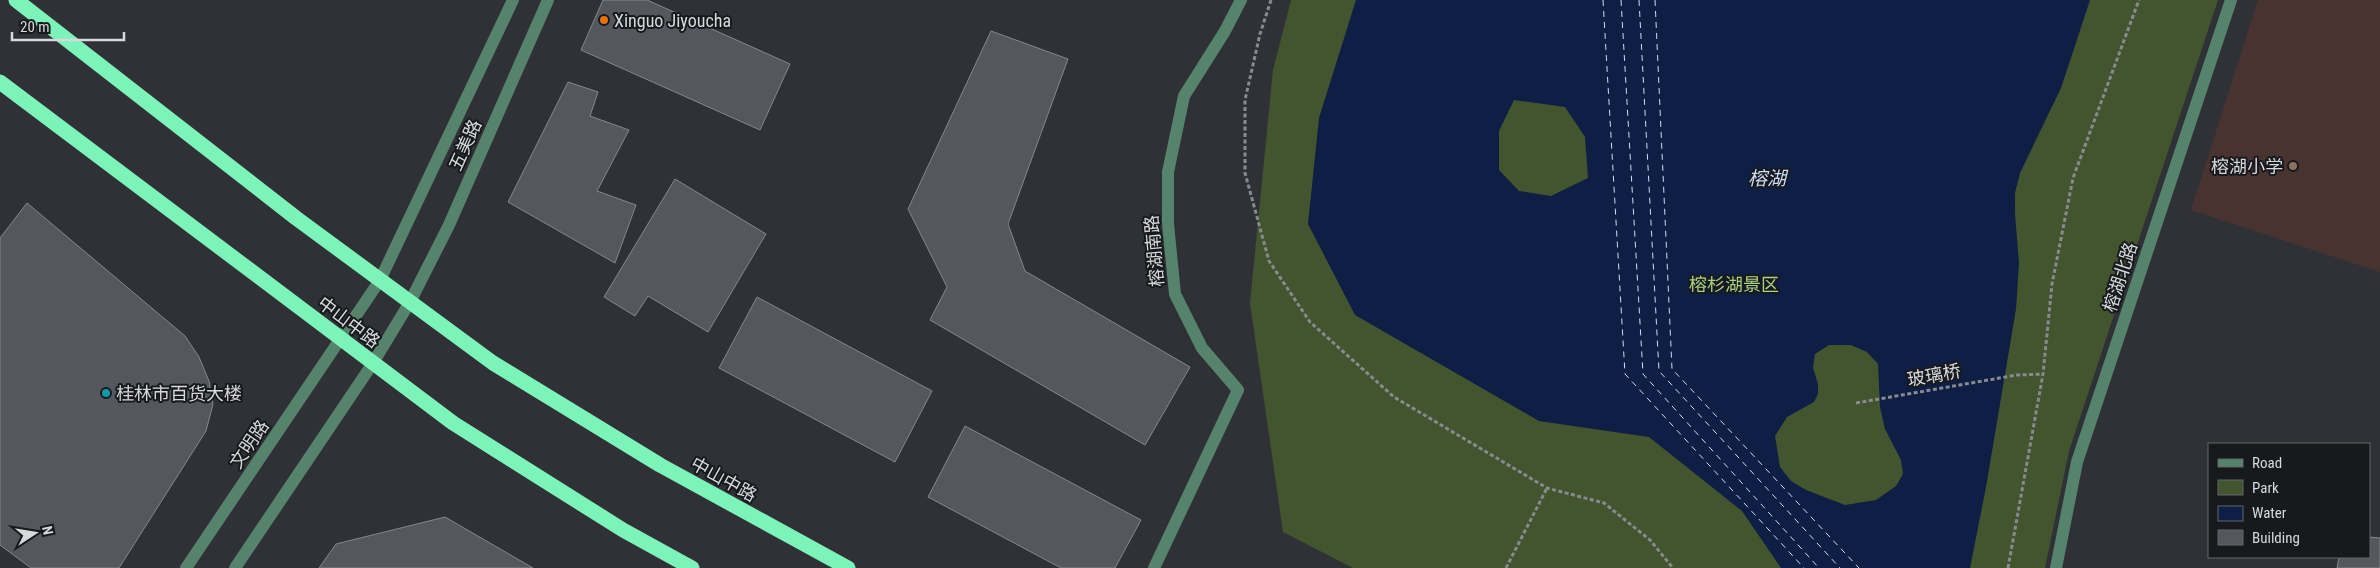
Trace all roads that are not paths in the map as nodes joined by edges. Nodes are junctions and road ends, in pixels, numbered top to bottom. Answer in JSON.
{"nodes":[{"id":1,"x":16,"y":0,"type":"edge"},
{"id":2,"x":513,"y":0,"type":"edge"},
{"id":3,"x":548,"y":0,"type":"edge"},
{"id":4,"x":1241,"y":0,"type":"edge"},
{"id":5,"x":2231,"y":0,"type":"edge"},
{"id":6,"x":0,"y":82,"type":"edge"},
{"id":7,"x":380,"y":280,"type":"junction"},
{"id":8,"x":410,"y":302,"type":"junction"},
{"id":9,"x":342,"y":339,"type":"junction"},
{"id":10,"x":374,"y":363,"type":"junction"},
{"id":11,"x":186,"y":568,"type":"edge"},
{"id":12,"x":236,"y":568,"type":"edge"},
{"id":13,"x":692,"y":568,"type":"edge"},
{"id":14,"x":848,"y":568,"type":"edge"},
{"id":15,"x":1154,"y":568,"type":"edge"},
{"id":16,"x":2056,"y":568,"type":"edge"}],
"edges":[{"from":1,"to":7,"type":"highway"},
{"from":2,"to":7,"type":"street","name":"五美路"},
{"from":3,"to":8,"type":"street","name":"五美路"},
{"from":4,"to":15,"type":"street","name":"榕湖南路"},
{"from":5,"to":16,"type":"street","name":"榕湖北路"},
{"from":6,"to":9,"type":"highway","name":"中山中路"},
{"from":7,"to":8,"type":"highway","name":"中山中路"},
{"from":7,"to":9,"type":"street","name":"五美路"},
{"from":8,"to":10,"type":"street","name":"五美路"},
{"from":8,"to":14,"type":"highway","name":"中山中路"},
{"from":9,"to":10,"type":"highway","name":"中山中路"},
{"from":9,"to":11,"type":"street","name":"文明路"},
{"from":10,"to":12,"type":"street"},
{"from":10,"to":13,"type":"highway","name":"中山中路"}]}
